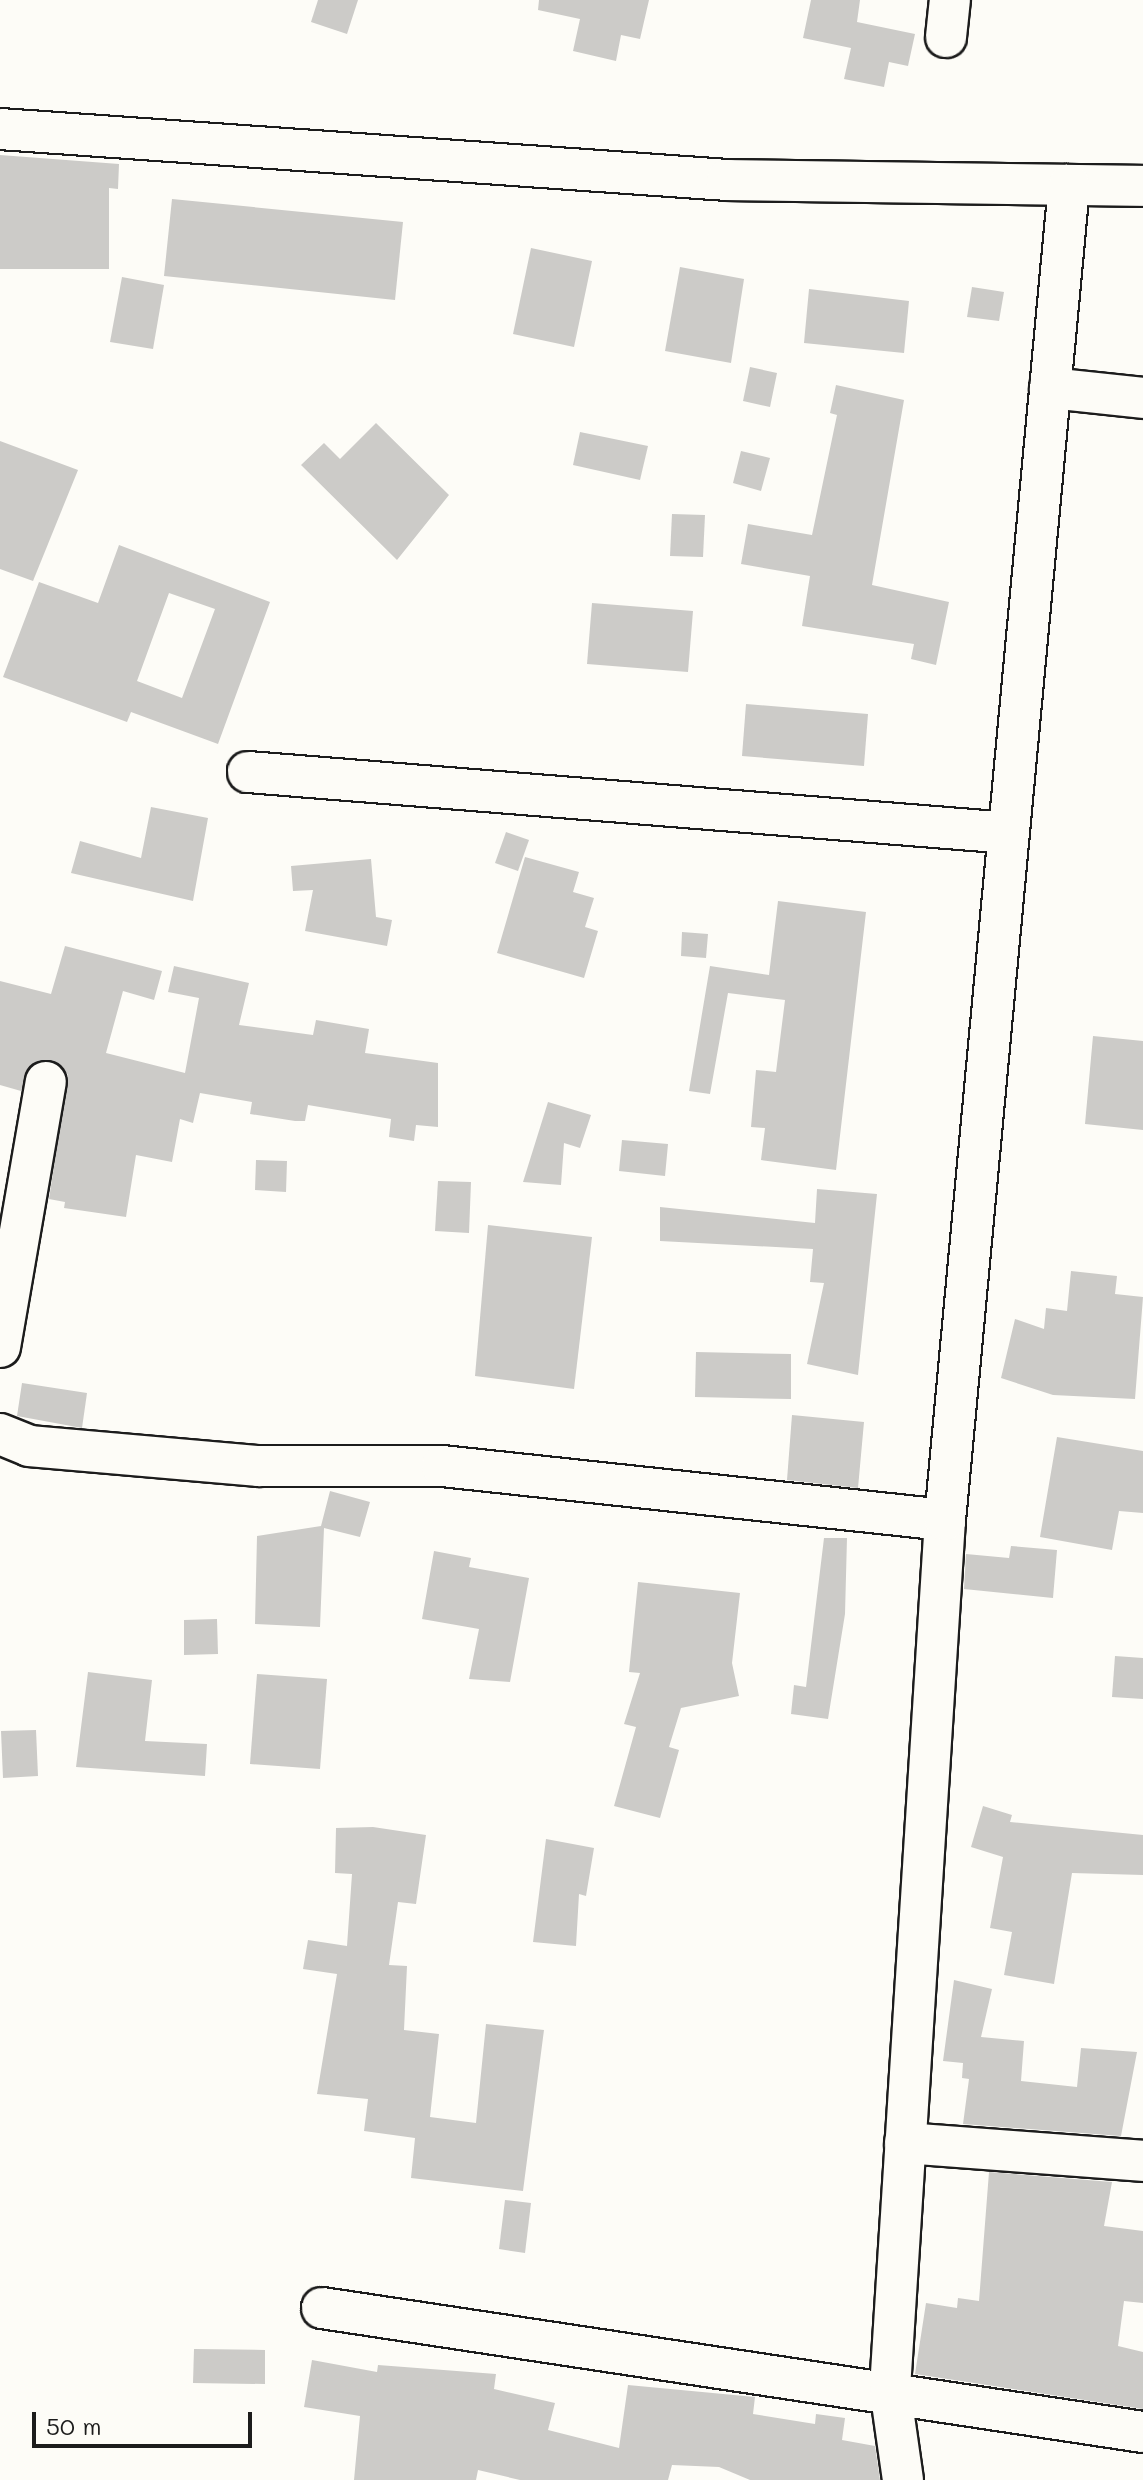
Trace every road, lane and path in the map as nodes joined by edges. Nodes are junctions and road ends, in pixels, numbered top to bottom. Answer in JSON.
{"nodes":[{"id":1,"x":0,"y":129,"type":"edge"},
{"id":2,"x":1069,"y":185,"type":"junction"},
{"id":3,"x":1143,"y":186,"type":"edge"},
{"id":4,"x":1050,"y":388,"type":"junction"},
{"id":5,"x":1143,"y":398,"type":"edge"},
{"id":6,"x":248,"y":772,"type":"dead end"},
{"id":7,"x":1009,"y":833,"type":"junction"},
{"id":8,"x":46,"y":1082,"type":"dead end"},
{"id":9,"x":0,"y":1347,"type":"edge"},
{"id":10,"x":0,"y":1434,"type":"edge"},
{"id":11,"x":945,"y":1520,"type":"junction"},
{"id":12,"x":905,"y":2143,"type":"junction"},
{"id":13,"x":1143,"y":2161,"type":"edge"},
{"id":14,"x":322,"y":2308,"type":"dead end"},
{"id":15,"x":890,"y":2389,"type":"junction"},
{"id":16,"x":1143,"y":2432,"type":"edge"},
{"id":17,"x":903,"y":2480,"type":"edge"}],
"edges":[{"from":1,"to":2,"type":"street"},
{"from":2,"to":3,"type":"street"},
{"from":2,"to":4,"type":"street"},
{"from":4,"to":5,"type":"street"},
{"from":4,"to":7,"type":"street"},
{"from":6,"to":7,"type":"street"},
{"from":7,"to":11,"type":"street"},
{"from":8,"to":9,"type":"street"},
{"from":10,"to":11,"type":"street"},
{"from":11,"to":12,"type":"street"},
{"from":12,"to":13,"type":"street"},
{"from":12,"to":15,"type":"street"},
{"from":14,"to":15,"type":"street"},
{"from":15,"to":16,"type":"street"},
{"from":15,"to":17,"type":"street"}]}
